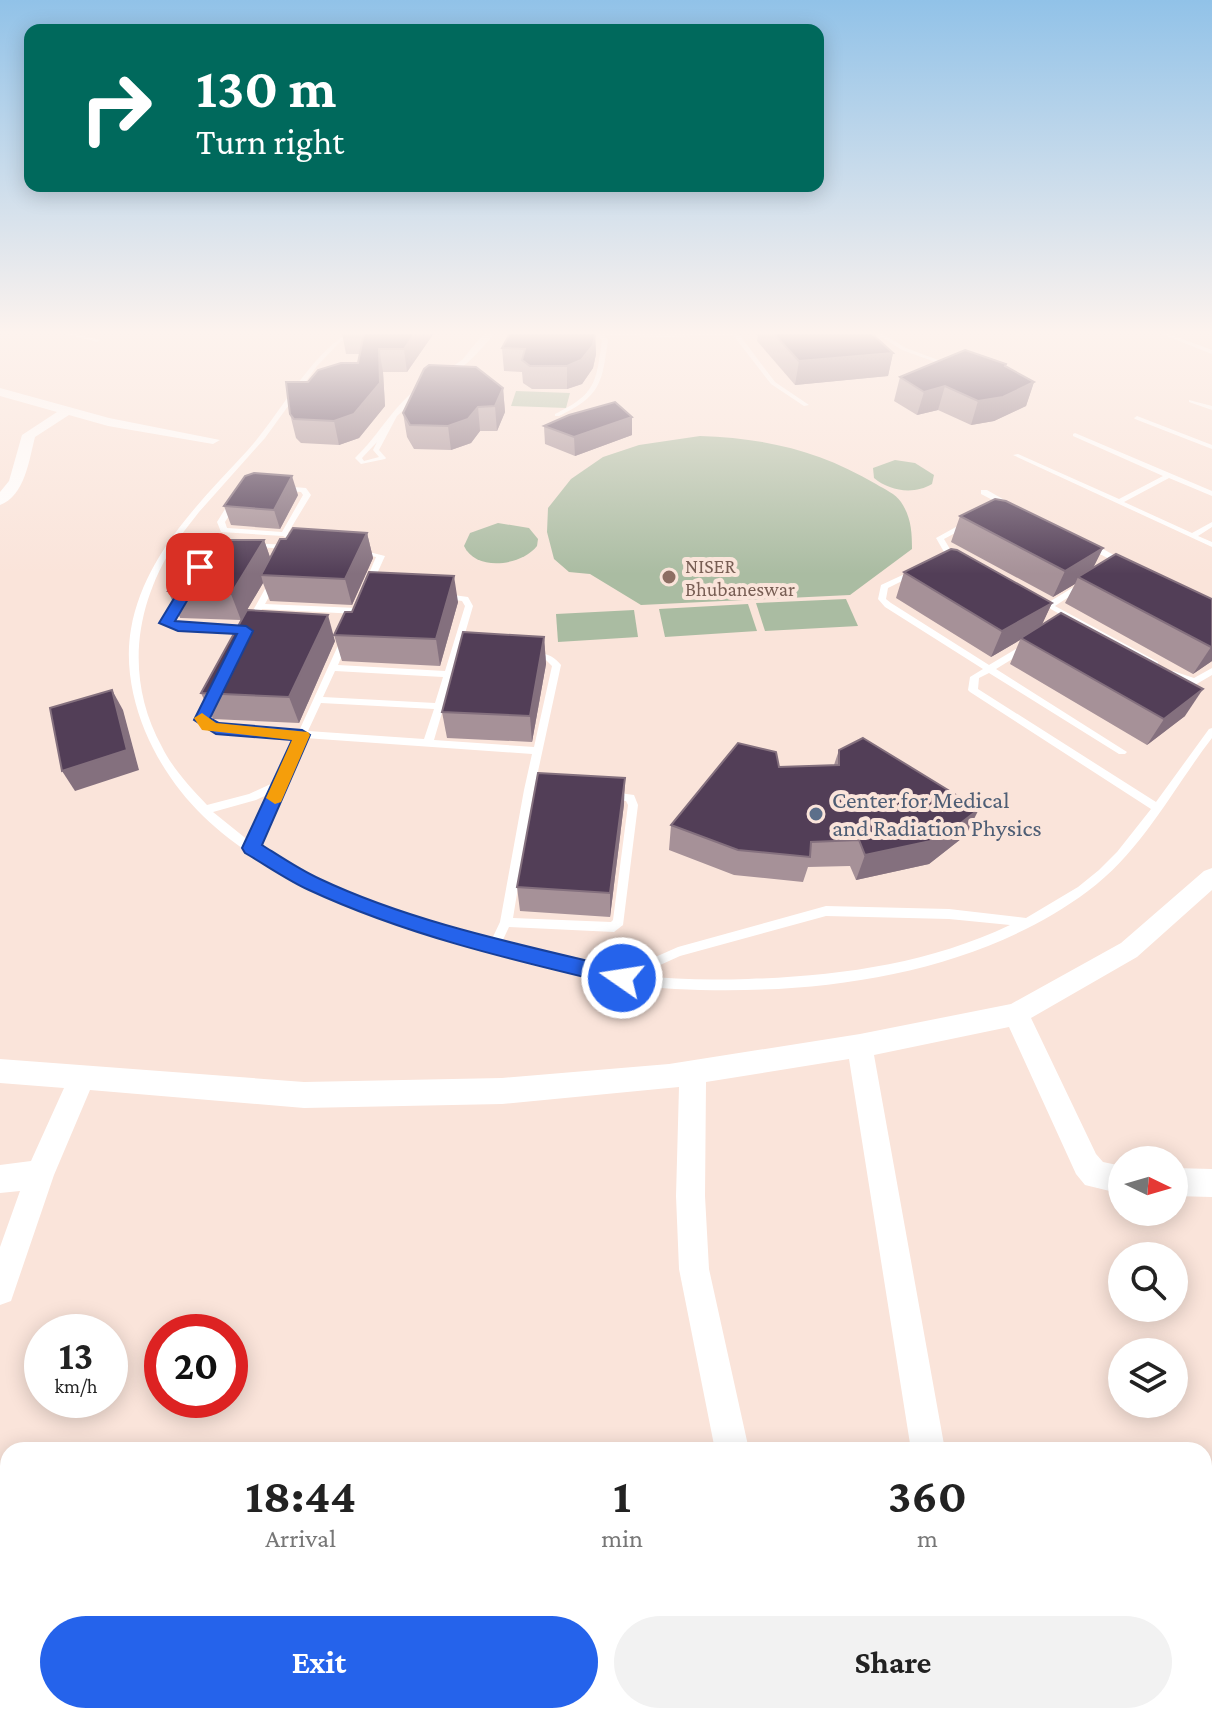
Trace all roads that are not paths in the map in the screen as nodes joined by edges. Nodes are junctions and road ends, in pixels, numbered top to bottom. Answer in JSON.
{"nodes":[{"id":1,"x":63,"y":413,"type":"edge"},
{"id":2,"x":77,"y":413,"type":"edge"},
{"id":3,"x":280,"y":413,"type":"edge"},
{"id":4,"x":390,"y":413,"type":"edge"},
{"id":5,"x":395,"y":413,"type":"edge"},
{"id":6,"x":560,"y":413,"type":"edge"},
{"id":7,"x":557,"y":415,"type":"dead end"},
{"id":8,"x":1137,"y":418,"type":"dead end"},
{"id":9,"x":1075,"y":435,"type":"dead end"},
{"id":10,"x":213,"y":440,"type":"dead end"},
{"id":11,"x":1212,"y":447,"type":"edge"},
{"id":12,"x":1016,"y":455,"type":"dead end"},
{"id":13,"x":1168,"y":476,"type":"junction"},
{"id":14,"x":271,"y":488,"type":"edge"},
{"id":15,"x":984,"y":492,"type":"dead end"},
{"id":16,"x":239,"y":494,"type":"edge"},
{"id":17,"x":1212,"y":494,"type":"edge"},
{"id":18,"x":0,"y":501,"type":"edge"},
{"id":19,"x":1119,"y":502,"type":"junction"},
{"id":20,"x":1025,"y":513,"type":"edge"},
{"id":21,"x":977,"y":519,"type":"edge"},
{"id":22,"x":1212,"y":524,"type":"edge"},
{"id":23,"x":284,"y":534,"type":"junction"},
{"id":24,"x":1193,"y":536,"type":"junction"},
{"id":25,"x":175,"y":541,"type":"junction"},
{"id":26,"x":1080,"y":541,"type":"edge"},
{"id":27,"x":1212,"y":545,"type":"edge"},
{"id":28,"x":293,"y":547,"type":"junction"},
{"id":29,"x":308,"y":548,"type":"edge"},
{"id":30,"x":340,"y":550,"type":"edge"},
{"id":31,"x":285,"y":561,"type":"edge"},
{"id":32,"x":970,"y":563,"type":"edge"},
{"id":33,"x":1134,"y":568,"type":"edge"},
{"id":34,"x":924,"y":569,"type":"edge"},
{"id":35,"x":279,"y":572,"type":"edge"},
{"id":36,"x":1094,"y":578,"type":"edge"},
{"id":37,"x":1023,"y":591,"type":"edge"},
{"id":38,"x":184,"y":592,"type":"edge"},
{"id":39,"x":381,"y":592,"type":"edge"},
{"id":40,"x":429,"y":595,"type":"edge"},
{"id":41,"x":361,"y":601,"type":"edge"},
{"id":42,"x":260,"y":606,"type":"junction"},
{"id":43,"x":1049,"y":606,"type":"junction"},
{"id":44,"x":357,"y":611,"type":"junction"},
{"id":45,"x":352,"y":623,"type":"edge"},
{"id":46,"x":246,"y":631,"type":"junction"},
{"id":47,"x":261,"y":631,"type":"edge"},
{"id":48,"x":332,"y":635,"type":"edge"},
{"id":49,"x":239,"y":644,"type":"edge"},
{"id":50,"x":1029,"y":645,"type":"edge"},
{"id":51,"x":455,"y":652,"type":"junction"},
{"id":52,"x":471,"y":653,"type":"edge"},
{"id":53,"x":517,"y":656,"type":"edge"},
{"id":54,"x":332,"y":668,"type":"junction"},
{"id":55,"x":989,"y":669,"type":"junction"},
{"id":56,"x":1212,"y":671,"type":"edge"},
{"id":57,"x":449,"y":674,"type":"junction"},
{"id":58,"x":217,"y":685,"type":"edge"},
{"id":59,"x":318,"y":700,"type":"junction"},
{"id":60,"x":439,"y":706,"type":"junction"},
{"id":61,"x":1212,"y":731,"type":"edge"},
{"id":62,"x":302,"y":735,"type":"junction"},
{"id":63,"x":428,"y":743,"type":"junction"},
{"id":64,"x":538,"y":751,"type":"junction"},
{"id":65,"x":1122,"y":752,"type":"dead end"},
{"id":66,"x":281,"y":784,"type":"junction"},
{"id":67,"x":529,"y":790,"type":"junction"},
{"id":68,"x":543,"y":791,"type":"edge"},
{"id":69,"x":601,"y":795,"type":"edge"},
{"id":70,"x":1158,"y":808,"type":"junction"},
{"id":71,"x":204,"y":810,"type":"junction"},
{"id":72,"x":251,"y":848,"type":"junction"},
{"id":73,"x":1212,"y":877,"type":"edge"},
{"id":74,"x":506,"y":922,"type":"junction"},
{"id":75,"x":1027,"y":922,"type":"junction"},
{"id":76,"x":494,"y":947,"type":"junction"},
{"id":77,"x":622,"y":978,"type":"junction"},
{"id":78,"x":1016,"y":1014,"type":"junction"},
{"id":79,"x":860,"y":1046,"type":"junction"},
{"id":80,"x":0,"y":1071,"type":"edge"},
{"id":81,"x":693,"y":1072,"type":"junction"},
{"id":82,"x":82,"y":1078,"type":"junction"},
{"id":83,"x":40,"y":1174,"type":"junction"},
{"id":84,"x":1108,"y":1177,"type":"edge"},
{"id":85,"x":0,"y":1179,"type":"edge"},
{"id":86,"x":1188,"y":1182,"type":"edge"},
{"id":87,"x":1212,"y":1183,"type":"edge"},
{"id":88,"x":0,"y":1290,"type":"edge"},
{"id":89,"x":730,"y":1442,"type":"edge"},
{"id":90,"x":927,"y":1442,"type":"edge"}],
"edges":[{"from":1,"to":18,"type":"street"},
{"from":2,"to":10,"type":"street"},
{"from":3,"to":25,"type":"lane"},
{"from":4,"to":5,"type":"lane"},
{"from":6,"to":7,"type":"lane"},
{"from":8,"to":11,"type":"lane"},
{"from":9,"to":13,"type":"lane"},
{"from":12,"to":19,"type":"lane"},
{"from":13,"to":17,"type":"lane"},
{"from":13,"to":19,"type":"lane"},
{"from":14,"to":23,"type":"lane"},
{"from":15,"to":20,"type":"lane"},
{"from":16,"to":23,"type":"lane"},
{"from":19,"to":24,"type":"lane"},
{"from":21,"to":32,"type":"lane"},
{"from":22,"to":24,"type":"lane"},
{"from":23,"to":28,"type":"lane"},
{"from":24,"to":27,"type":"lane"},
{"from":25,"to":28,"type":"lane"},
{"from":25,"to":71,"type":"lane"},
{"from":26,"to":33,"type":"lane"},
{"from":28,"to":29,"type":"lane"},
{"from":28,"to":31,"type":"lane"},
{"from":30,"to":39,"type":"lane"},
{"from":34,"to":55,"type":"lane"},
{"from":35,"to":42,"type":"lane"},
{"from":36,"to":43,"type":"lane"},
{"from":37,"to":43,"type":"lane"},
{"from":38,"to":46,"type":"lane"},
{"from":40,"to":51,"type":"lane"},
{"from":41,"to":44,"type":"lane"},
{"from":42,"to":44,"type":"lane"},
{"from":42,"to":46,"type":"lane"},
{"from":43,"to":56,"type":"lane"},
{"from":44,"to":45,"type":"lane"},
{"from":46,"to":47,"type":"lane"},
{"from":46,"to":49,"type":"lane"},
{"from":48,"to":54,"type":"lane"},
{"from":50,"to":55,"type":"lane"},
{"from":51,"to":52,"type":"lane"},
{"from":51,"to":57,"type":"lane"},
{"from":53,"to":64,"type":"lane"},
{"from":54,"to":57,"type":"lane"},
{"from":54,"to":59,"type":"lane"},
{"from":55,"to":65,"type":"lane"},
{"from":55,"to":70,"type":"lane"},
{"from":57,"to":60,"type":"lane"},
{"from":58,"to":62,"type":"lane"},
{"from":59,"to":60,"type":"lane"},
{"from":59,"to":62,"type":"lane"},
{"from":60,"to":63,"type":"lane"},
{"from":61,"to":70,"type":"lane"},
{"from":62,"to":63,"type":"lane"},
{"from":62,"to":66,"type":"lane"},
{"from":63,"to":64,"type":"lane"},
{"from":64,"to":67,"type":"lane"},
{"from":66,"to":71,"type":"lane"},
{"from":66,"to":72,"type":"lane"},
{"from":67,"to":68,"type":"lane"},
{"from":67,"to":74,"type":"lane"},
{"from":69,"to":74,"type":"lane"},
{"from":70,"to":75,"type":"lane"},
{"from":71,"to":72,"type":"lane"},
{"from":72,"to":76,"type":"lane"},
{"from":73,"to":78,"type":"street"},
{"from":74,"to":76,"type":"lane"},
{"from":75,"to":77,"type":"lane"},
{"from":75,"to":77,"type":"lane"},
{"from":76,"to":77,"type":"lane"},
{"from":78,"to":79,"type":"street"},
{"from":78,"to":84,"type":"street"},
{"from":79,"to":81,"type":"street"},
{"from":79,"to":90,"type":"street"},
{"from":80,"to":82,"type":"street"},
{"from":81,"to":82,"type":"street"},
{"from":81,"to":89,"type":"street"},
{"from":82,"to":83,"type":"street"},
{"from":83,"to":85,"type":"street"},
{"from":83,"to":88,"type":"street"},
{"from":86,"to":87,"type":"street"}]}
